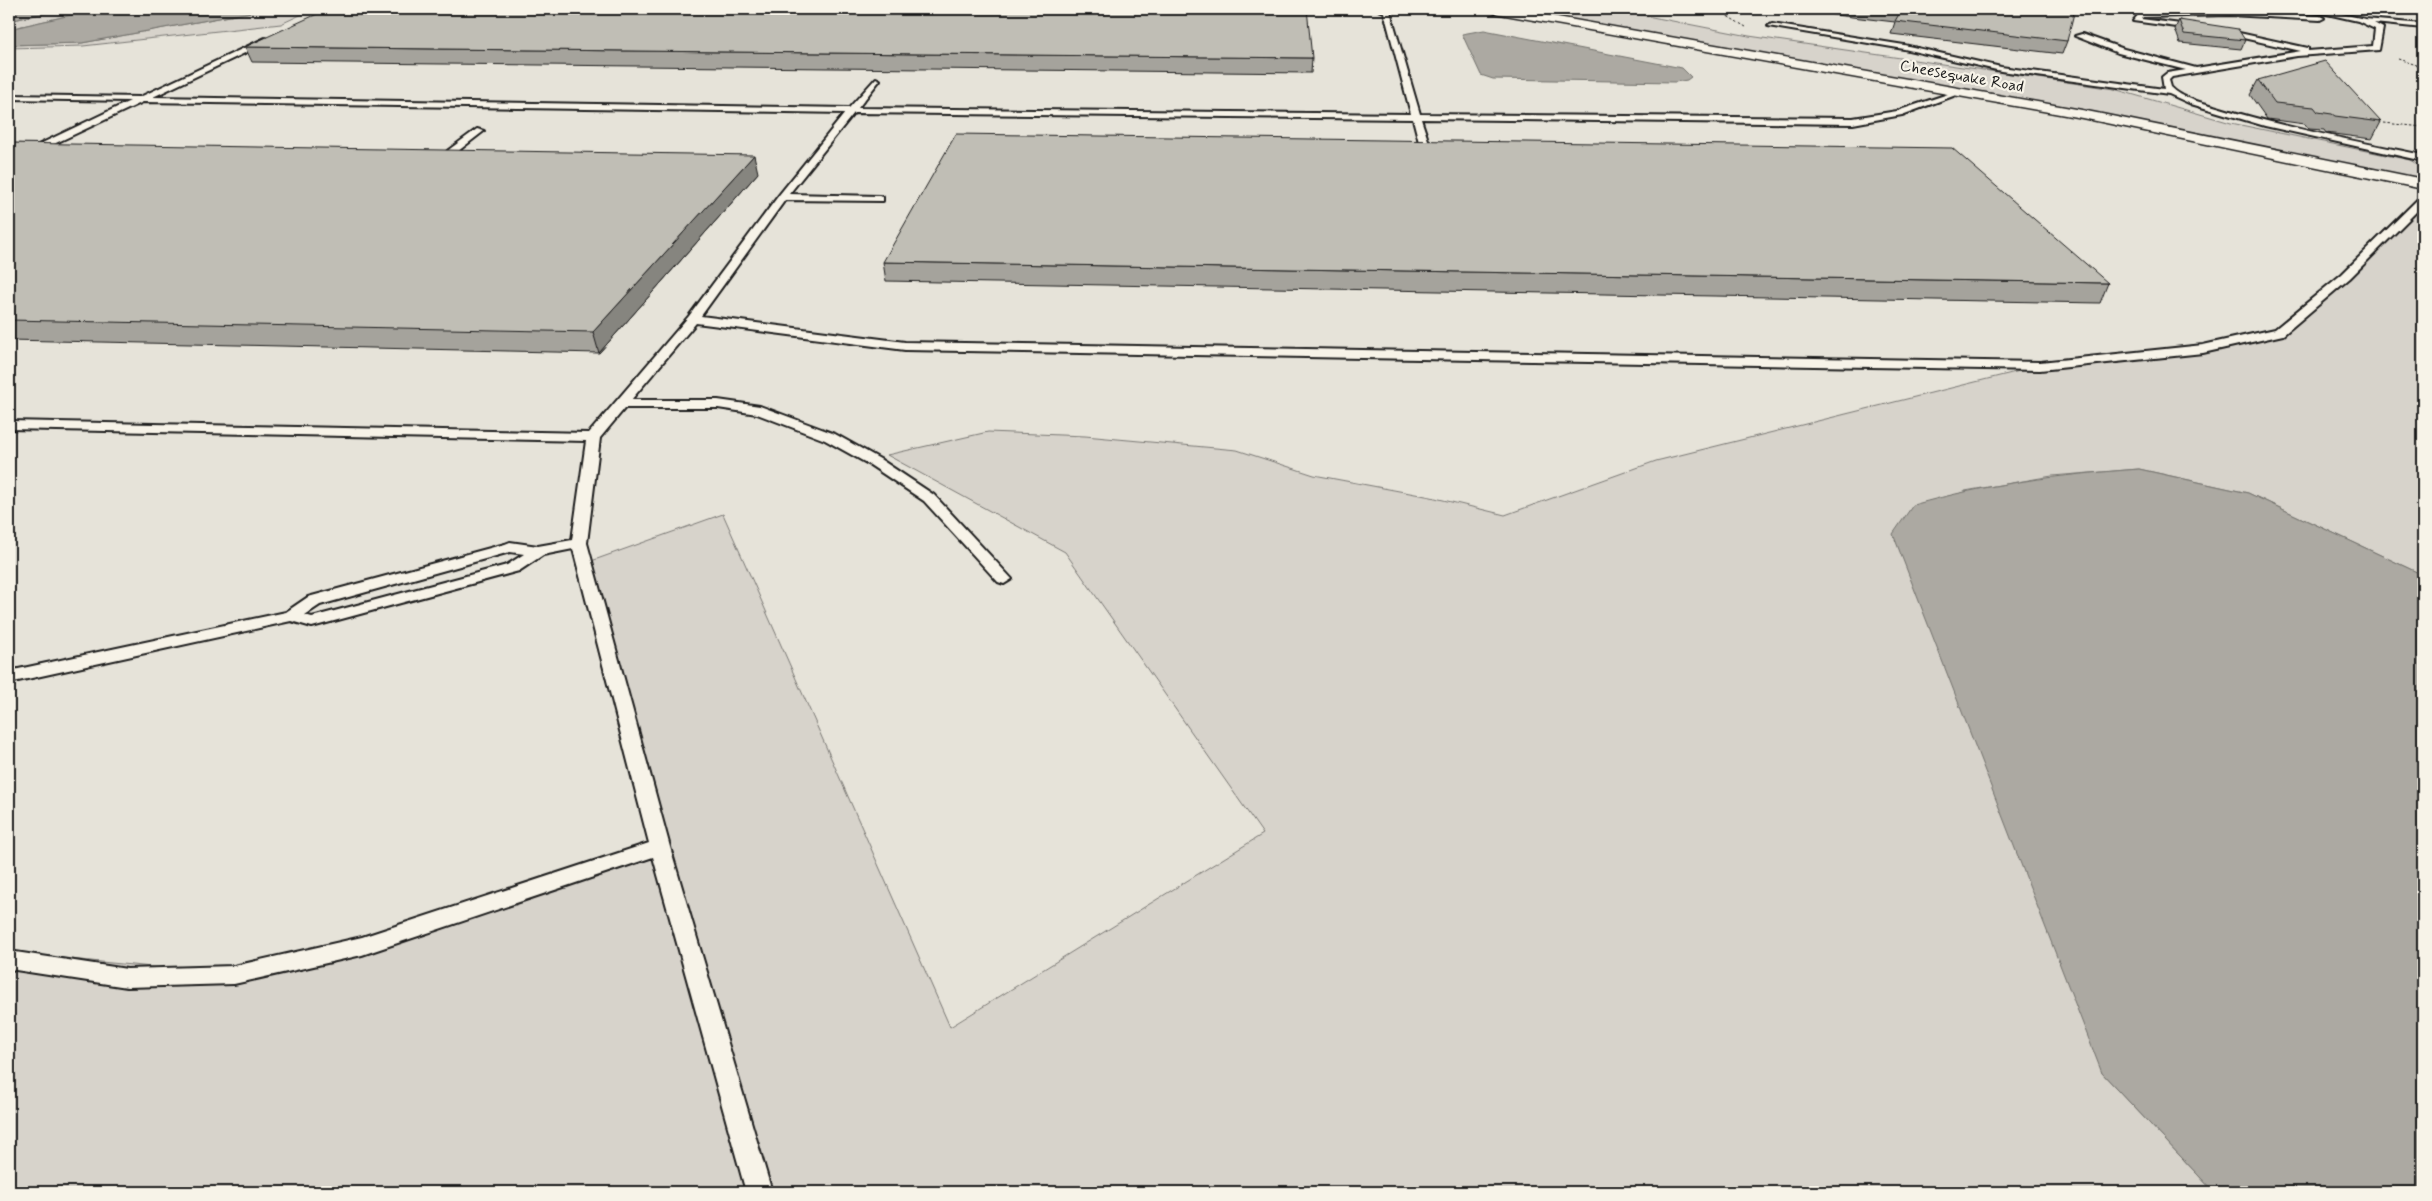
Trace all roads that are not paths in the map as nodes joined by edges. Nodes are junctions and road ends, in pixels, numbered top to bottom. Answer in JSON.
{"nodes":[{"id":1,"x":1379,"y":9,"type":"edge"},
{"id":2,"x":1494,"y":9,"type":"edge"},
{"id":3,"x":2308,"y":9,"type":"edge"},
{"id":4,"x":2360,"y":19,"type":"junction"},
{"id":5,"x":2369,"y":24,"type":"junction"},
{"id":6,"x":1772,"y":26,"type":"dead end"},
{"id":7,"x":2423,"y":26,"type":"edge"},
{"id":8,"x":276,"y":34,"type":"edge"},
{"id":9,"x":2079,"y":36,"type":"dead end"},
{"id":10,"x":2318,"y":53,"type":"junction"},
{"id":11,"x":2197,"y":70,"type":"junction"},
{"id":12,"x":876,"y":80,"type":"edge"},
{"id":13,"x":1960,"y":92,"type":"junction"},
{"id":14,"x":2171,"y":92,"type":"junction"},
{"id":15,"x":9,"y":97,"type":"edge"},
{"id":16,"x":141,"y":99,"type":"junction"},
{"id":17,"x":852,"y":111,"type":"junction"},
{"id":18,"x":1415,"y":117,"type":"junction"},
{"id":19,"x":480,"y":131,"type":"dead end"},
{"id":20,"x":1424,"y":146,"type":"edge"},
{"id":21,"x":40,"y":147,"type":"edge"},
{"id":22,"x":450,"y":153,"type":"edge"},
{"id":23,"x":2423,"y":158,"type":"edge"},
{"id":24,"x":2423,"y":184,"type":"edge"},
{"id":25,"x":782,"y":197,"type":"junction"},
{"id":26,"x":879,"y":199,"type":"dead end"},
{"id":27,"x":2423,"y":200,"type":"edge"},
{"id":28,"x":693,"y":319,"type":"junction"},
{"id":29,"x":620,"y":404,"type":"junction"},
{"id":30,"x":9,"y":425,"type":"edge"},
{"id":31,"x":593,"y":437,"type":"junction"},
{"id":32,"x":579,"y":543,"type":"junction"},
{"id":33,"x":538,"y":551,"type":"junction"},
{"id":34,"x":1004,"y":579,"type":"dead end"},
{"id":35,"x":291,"y":616,"type":"junction"},
{"id":36,"x":9,"y":677,"type":"edge"},
{"id":37,"x":660,"y":847,"type":"junction"},
{"id":38,"x":9,"y":960,"type":"edge"},
{"id":39,"x":759,"y":1192,"type":"edge"}],
"edges":[{"from":1,"to":18,"type":"lane"},
{"from":2,"to":13,"type":"street","name":"Cheesequake Road"},
{"from":3,"to":4,"type":"lane"},
{"from":4,"to":5,"type":"lane"},
{"from":4,"to":7,"type":"lane"},
{"from":5,"to":10,"type":"lane"},
{"from":5,"to":10,"type":"lane"},
{"from":6,"to":14,"type":"lane"},
{"from":8,"to":16,"type":"lane"},
{"from":9,"to":11,"type":"lane"},
{"from":10,"to":11,"type":"lane"},
{"from":11,"to":14,"type":"lane"},
{"from":12,"to":17,"type":"lane"},
{"from":13,"to":18,"type":"lane"},
{"from":13,"to":24,"type":"street","name":"Cheesequake Road"},
{"from":14,"to":23,"type":"lane"},
{"from":15,"to":16,"type":"lane"},
{"from":16,"to":17,"type":"lane"},
{"from":16,"to":21,"type":"lane"},
{"from":17,"to":18,"type":"lane"},
{"from":17,"to":25,"type":"lane"},
{"from":18,"to":20,"type":"lane"},
{"from":19,"to":22,"type":"lane"},
{"from":25,"to":26,"type":"lane"},
{"from":25,"to":28,"type":"lane"},
{"from":27,"to":28,"type":"lane"},
{"from":28,"to":29,"type":"lane"},
{"from":29,"to":31,"type":"lane"},
{"from":29,"to":34,"type":"lane"},
{"from":30,"to":31,"type":"lane"},
{"from":31,"to":32,"type":"lane"},
{"from":32,"to":33,"type":"lane"},
{"from":32,"to":37,"type":"lane"},
{"from":33,"to":35,"type":"lane"},
{"from":33,"to":35,"type":"lane"},
{"from":35,"to":36,"type":"lane"},
{"from":37,"to":38,"type":"lane"},
{"from":37,"to":39,"type":"lane"}]}
